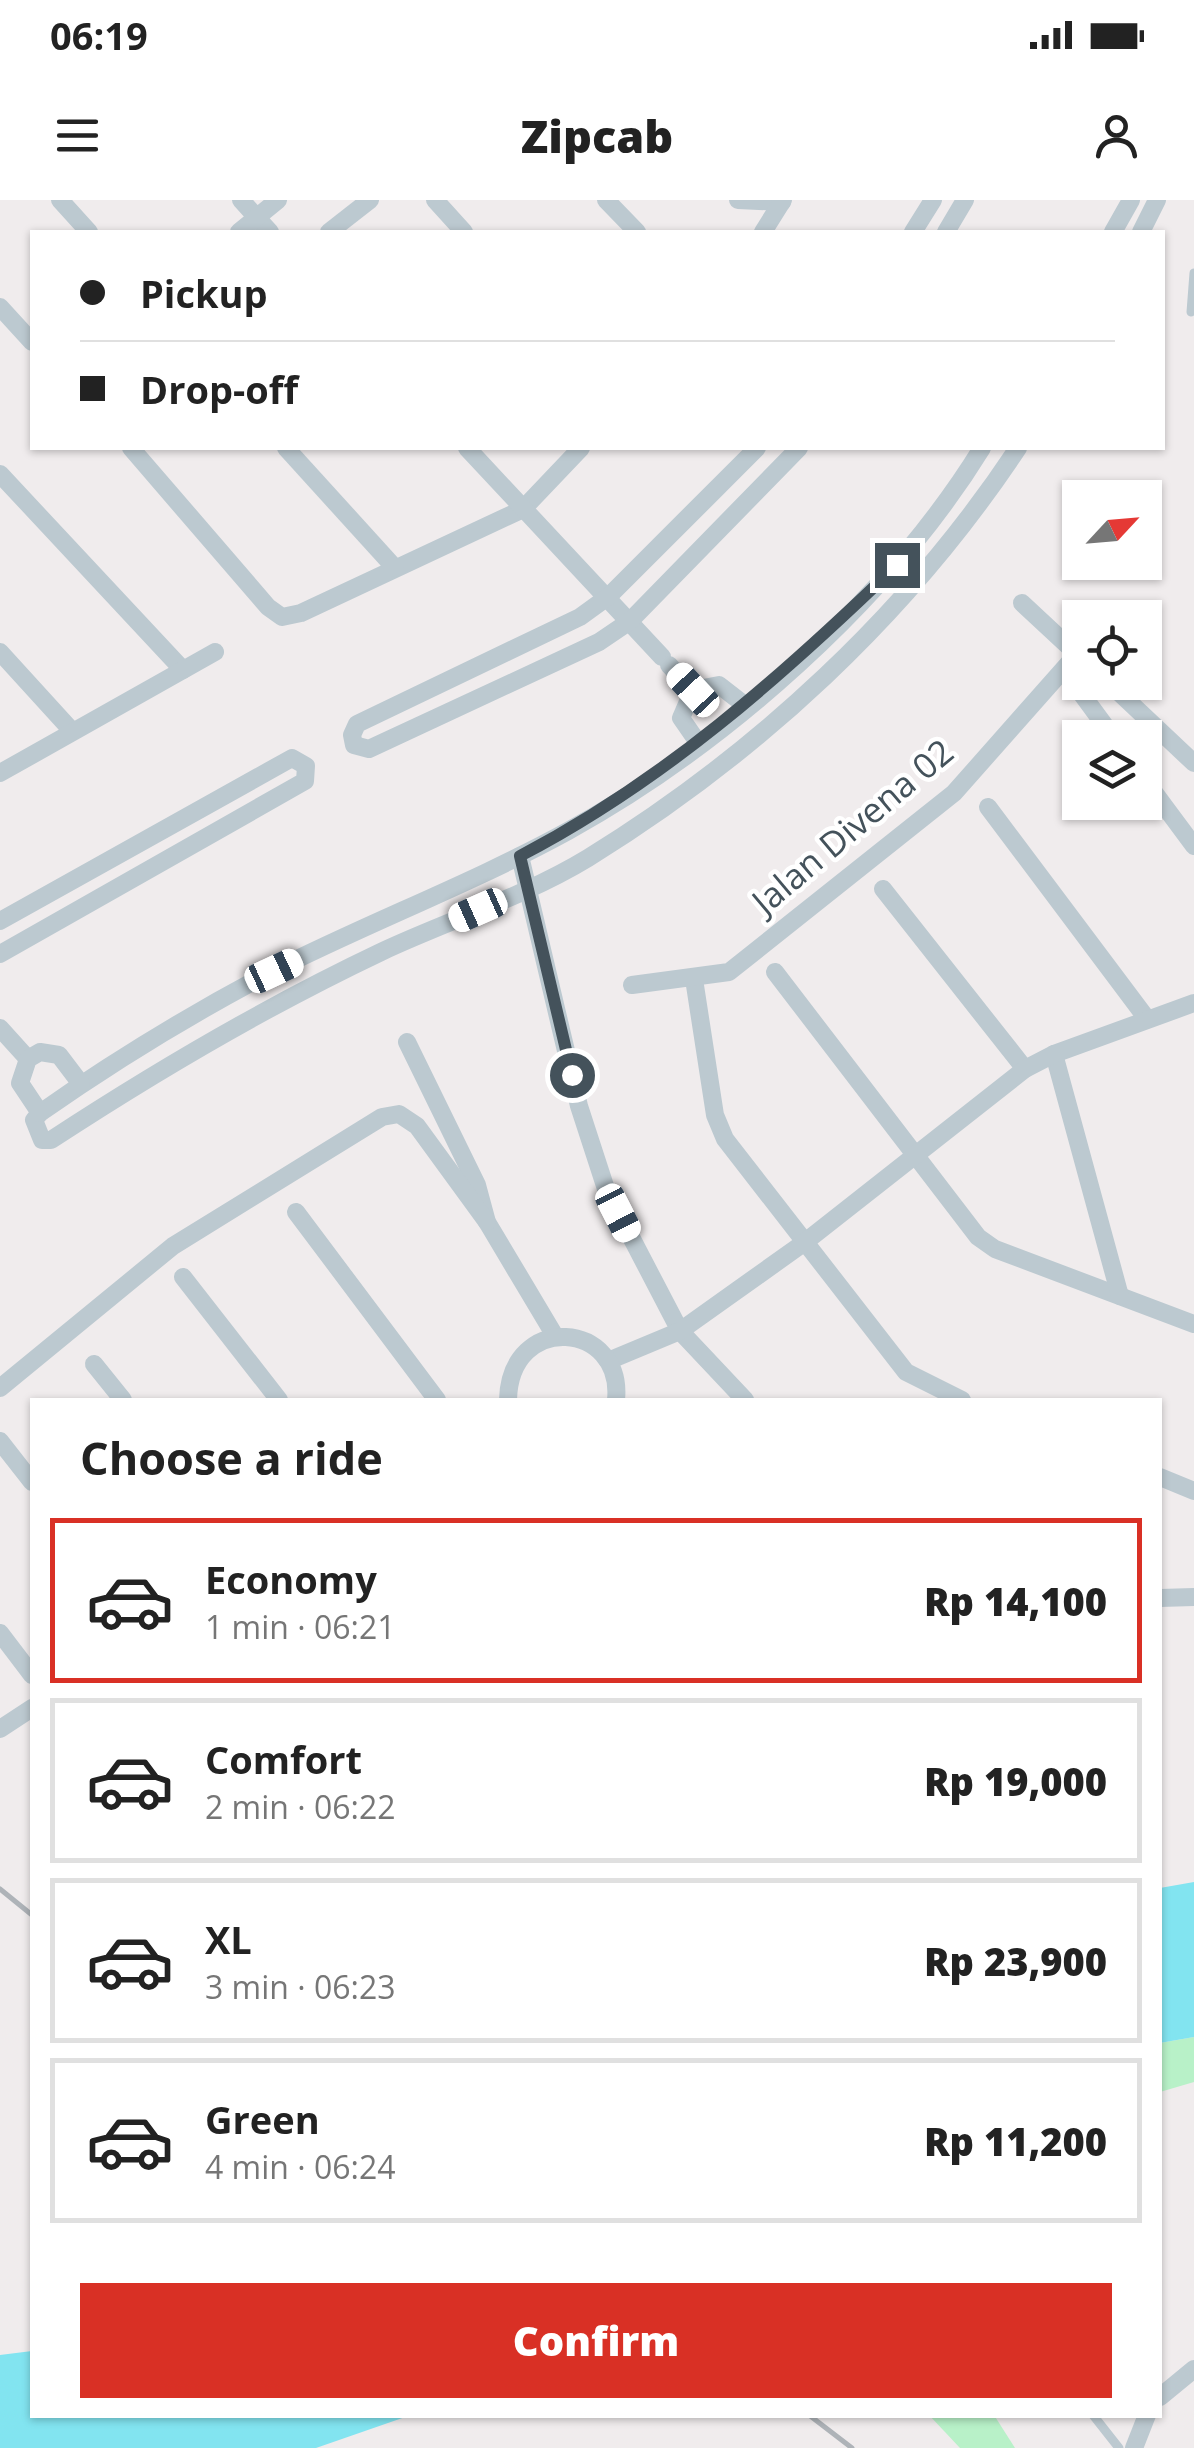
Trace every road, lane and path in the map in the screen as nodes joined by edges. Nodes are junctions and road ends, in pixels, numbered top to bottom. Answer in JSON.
{"nodes":[{"id":1,"x":60,"y":200,"type":"edge"},
{"id":2,"x":241,"y":200,"type":"edge"},
{"id":3,"x":278,"y":200,"type":"edge"},
{"id":4,"x":370,"y":200,"type":"edge"},
{"id":5,"x":435,"y":200,"type":"edge"},
{"id":6,"x":606,"y":200,"type":"edge"},
{"id":7,"x":738,"y":200,"type":"edge"},
{"id":8,"x":933,"y":200,"type":"edge"},
{"id":9,"x":965,"y":200,"type":"edge"},
{"id":10,"x":1131,"y":200,"type":"edge"},
{"id":11,"x":1158,"y":200,"type":"edge"},
{"id":12,"x":782,"y":201,"type":"edge"},
{"id":13,"x":256,"y":217,"type":"junction"},
{"id":14,"x":87,"y":230,"type":"edge"},
{"id":15,"x":241,"y":230,"type":"edge"},
{"id":16,"x":268,"y":230,"type":"edge"},
{"id":17,"x":332,"y":230,"type":"edge"},
{"id":18,"x":462,"y":230,"type":"edge"},
{"id":19,"x":635,"y":230,"type":"edge"},
{"id":20,"x":763,"y":230,"type":"edge"},
{"id":21,"x":914,"y":230,"type":"edge"},
{"id":22,"x":947,"y":230,"type":"edge"},
{"id":23,"x":1114,"y":230,"type":"edge"},
{"id":24,"x":1142,"y":230,"type":"edge"},
{"id":25,"x":1194,"y":273,"type":"edge"},
{"id":26,"x":0,"y":307,"type":"edge"},
{"id":27,"x":1191,"y":312,"type":"dead end"},
{"id":28,"x":30,"y":340,"type":"edge"},
{"id":29,"x":133,"y":450,"type":"edge"},
{"id":30,"x":288,"y":450,"type":"edge"},
{"id":31,"x":469,"y":450,"type":"edge"},
{"id":32,"x":579,"y":450,"type":"edge"},
{"id":33,"x":755,"y":450,"type":"edge"},
{"id":34,"x":798,"y":450,"type":"edge"},
{"id":35,"x":981,"y":450,"type":"edge"},
{"id":36,"x":1017,"y":450,"type":"edge"},
{"id":37,"x":970,"y":467,"type":"junction"},
{"id":38,"x":0,"y":474,"type":"edge"},
{"id":39,"x":995,"y":483,"type":"junction"},
{"id":40,"x":523,"y":509,"type":"junction"},
{"id":41,"x":395,"y":568,"type":"junction"},
{"id":42,"x":608,"y":596,"type":"junction"},
{"id":43,"x":1022,"y":602,"type":"dead end"},
{"id":44,"x":630,"y":621,"type":"junction"},
{"id":45,"x":1062,"y":640,"type":"edge"},
{"id":46,"x":0,"y":652,"type":"edge"},
{"id":47,"x":215,"y":652,"type":"dead end"},
{"id":48,"x":183,"y":670,"type":"junction"},
{"id":49,"x":1062,"y":672,"type":"edge"},
{"id":50,"x":693,"y":690,"type":"junction"},
{"id":51,"x":1127,"y":700,"type":"edge"},
{"id":52,"x":746,"y":706,"type":"junction"},
{"id":53,"x":72,"y":730,"type":"junction"},
{"id":54,"x":698,"y":744,"type":"junction"},
{"id":55,"x":1194,"y":763,"type":"edge"},
{"id":56,"x":0,"y":773,"type":"edge"},
{"id":57,"x":1162,"y":803,"type":"edge"},
{"id":58,"x":988,"y":807,"type":"dead end"},
{"id":59,"x":1194,"y":846,"type":"edge"},
{"id":60,"x":520,"y":856,"type":"junction"},
{"id":61,"x":529,"y":888,"type":"junction"},
{"id":62,"x":883,"y":889,"type":"dead end"},
{"id":63,"x":0,"y":921,"type":"edge"},
{"id":64,"x":0,"y":954,"type":"edge"},
{"id":65,"x":775,"y":972,"type":"dead end"},
{"id":66,"x":694,"y":979,"type":"junction"},
{"id":67,"x":632,"y":985,"type":"dead end"},
{"id":68,"x":1194,"y":1003,"type":"edge"},
{"id":69,"x":1147,"y":1019,"type":"junction"},
{"id":70,"x":0,"y":1028,"type":"edge"},
{"id":71,"x":407,"y":1042,"type":"dead end"},
{"id":72,"x":1054,"y":1054,"type":"junction"},
{"id":73,"x":28,"y":1059,"type":"junction"},
{"id":74,"x":1025,"y":1069,"type":"junction"},
{"id":75,"x":81,"y":1084,"type":"junction"},
{"id":76,"x":40,"y":1113,"type":"junction"},
{"id":77,"x":915,"y":1154,"type":"junction"},
{"id":78,"x":296,"y":1212,"type":"dead end"},
{"id":79,"x":487,"y":1222,"type":"junction"},
{"id":80,"x":805,"y":1242,"type":"junction"},
{"id":81,"x":183,"y":1277,"type":"dead end"},
{"id":82,"x":1120,"y":1296,"type":"junction"},
{"id":83,"x":1194,"y":1324,"type":"edge"},
{"id":84,"x":680,"y":1331,"type":"junction"},
{"id":85,"x":555,"y":1336,"type":"junction"},
{"id":86,"x":608,"y":1360,"type":"junction"},
{"id":87,"x":94,"y":1364,"type":"dead end"},
{"id":88,"x":0,"y":1388,"type":"edge"},
{"id":89,"x":121,"y":1398,"type":"edge"},
{"id":90,"x":277,"y":1398,"type":"edge"},
{"id":91,"x":436,"y":1398,"type":"edge"},
{"id":92,"x":508,"y":1398,"type":"edge"},
{"id":93,"x":616,"y":1398,"type":"edge"},
{"id":94,"x":743,"y":1398,"type":"edge"},
{"id":95,"x":958,"y":1398,"type":"edge"},
{"id":96,"x":0,"y":1441,"type":"edge"},
{"id":97,"x":30,"y":1479,"type":"edge"},
{"id":98,"x":1162,"y":1479,"type":"edge"},
{"id":99,"x":1194,"y":1491,"type":"edge"},
{"id":100,"x":1194,"y":1597,"type":"edge"},
{"id":101,"x":1162,"y":1598,"type":"edge"},
{"id":102,"x":0,"y":1633,"type":"edge"},
{"id":103,"x":30,"y":1672,"type":"edge"},
{"id":104,"x":30,"y":1709,"type":"edge"},
{"id":105,"x":0,"y":1729,"type":"edge"},
{"id":106,"x":1194,"y":2369,"type":"edge"},
{"id":107,"x":1162,"y":2396,"type":"edge"},
{"id":108,"x":1095,"y":2418,"type":"edge"},
{"id":109,"x":1145,"y":2418,"type":"edge"},
{"id":110,"x":1120,"y":2448,"type":"edge"},
{"id":111,"x":1134,"y":2448,"type":"edge"}],
"edges":[{"from":1,"to":14,"type":"street"},
{"from":2,"to":13,"type":"street"},
{"from":3,"to":13,"type":"street"},
{"from":4,"to":17,"type":"street"},
{"from":5,"to":18,"type":"street"},
{"from":6,"to":19,"type":"street"},
{"from":7,"to":12,"type":"street"},
{"from":8,"to":21,"type":"street"},
{"from":9,"to":22,"type":"street"},
{"from":10,"to":23,"type":"street"},
{"from":11,"to":24,"type":"street"},
{"from":12,"to":20,"type":"street"},
{"from":13,"to":15,"type":"street"},
{"from":13,"to":16,"type":"street"},
{"from":25,"to":27,"type":"lane"},
{"from":26,"to":28,"type":"street"},
{"from":29,"to":41,"type":"street"},
{"from":30,"to":41,"type":"street"},
{"from":31,"to":40,"type":"street"},
{"from":32,"to":40,"type":"street"},
{"from":33,"to":42,"type":"street"},
{"from":34,"to":44,"type":"street"},
{"from":35,"to":37,"type":"street"},
{"from":36,"to":39,"type":"street"},
{"from":37,"to":39,"type":"street"},
{"from":37,"to":52,"type":"street"},
{"from":38,"to":48,"type":"street"},
{"from":39,"to":61,"type":"street"},
{"from":40,"to":41,"type":"street"},
{"from":40,"to":42,"type":"street"},
{"from":42,"to":44,"type":"street"},
{"from":42,"to":44,"type":"street"},
{"from":43,"to":45,"type":"street"},
{"from":44,"to":50,"type":"street"},
{"from":46,"to":53,"type":"street"},
{"from":47,"to":48,"type":"street"},
{"from":48,"to":53,"type":"street"},
{"from":49,"to":66,"type":"street","name":"Jalan Divena 02"},
{"from":50,"to":52,"type":"street"},
{"from":50,"to":54,"type":"street"},
{"from":51,"to":55,"type":"street"},
{"from":52,"to":54,"type":"street"},
{"from":53,"to":56,"type":"street"},
{"from":54,"to":60,"type":"street"},
{"from":57,"to":59,"type":"street"},
{"from":58,"to":69,"type":"street"},
{"from":60,"to":61,"type":"street"},
{"from":60,"to":75,"type":"street"},
{"from":61,"to":76,"type":"street"},
{"from":61,"to":84,"type":"street"},
{"from":62,"to":74,"type":"street"},
{"from":63,"to":64,"type":"street"},
{"from":65,"to":77,"type":"street"},
{"from":66,"to":67,"type":"street","name":"Jalan Divena 02"},
{"from":66,"to":80,"type":"street"},
{"from":68,"to":69,"type":"street"},
{"from":69,"to":72,"type":"street"},
{"from":70,"to":73,"type":"street"},
{"from":71,"to":79,"type":"street"},
{"from":72,"to":74,"type":"street"},
{"from":72,"to":82,"type":"street"},
{"from":73,"to":75,"type":"street"},
{"from":73,"to":76,"type":"street"},
{"from":74,"to":77,"type":"street"},
{"from":75,"to":76,"type":"street"},
{"from":77,"to":80,"type":"street"},
{"from":77,"to":82,"type":"street"},
{"from":78,"to":91,"type":"street"},
{"from":79,"to":85,"type":"street"},
{"from":79,"to":88,"type":"street"},
{"from":80,"to":84,"type":"street"},
{"from":80,"to":95,"type":"street"},
{"from":81,"to":90,"type":"street"},
{"from":82,"to":83,"type":"street"},
{"from":84,"to":86,"type":"street"},
{"from":84,"to":94,"type":"street"},
{"from":85,"to":86,"type":"street"},
{"from":85,"to":92,"type":"street"},
{"from":86,"to":93,"type":"street"},
{"from":87,"to":89,"type":"street"},
{"from":96,"to":97,"type":"street"},
{"from":98,"to":99,"type":"street"},
{"from":100,"to":101,"type":"street"},
{"from":102,"to":103,"type":"street"},
{"from":104,"to":105,"type":"street"},
{"from":106,"to":107,"type":"street"},
{"from":108,"to":110,"type":"lane"},
{"from":109,"to":111,"type":"street"}]}
